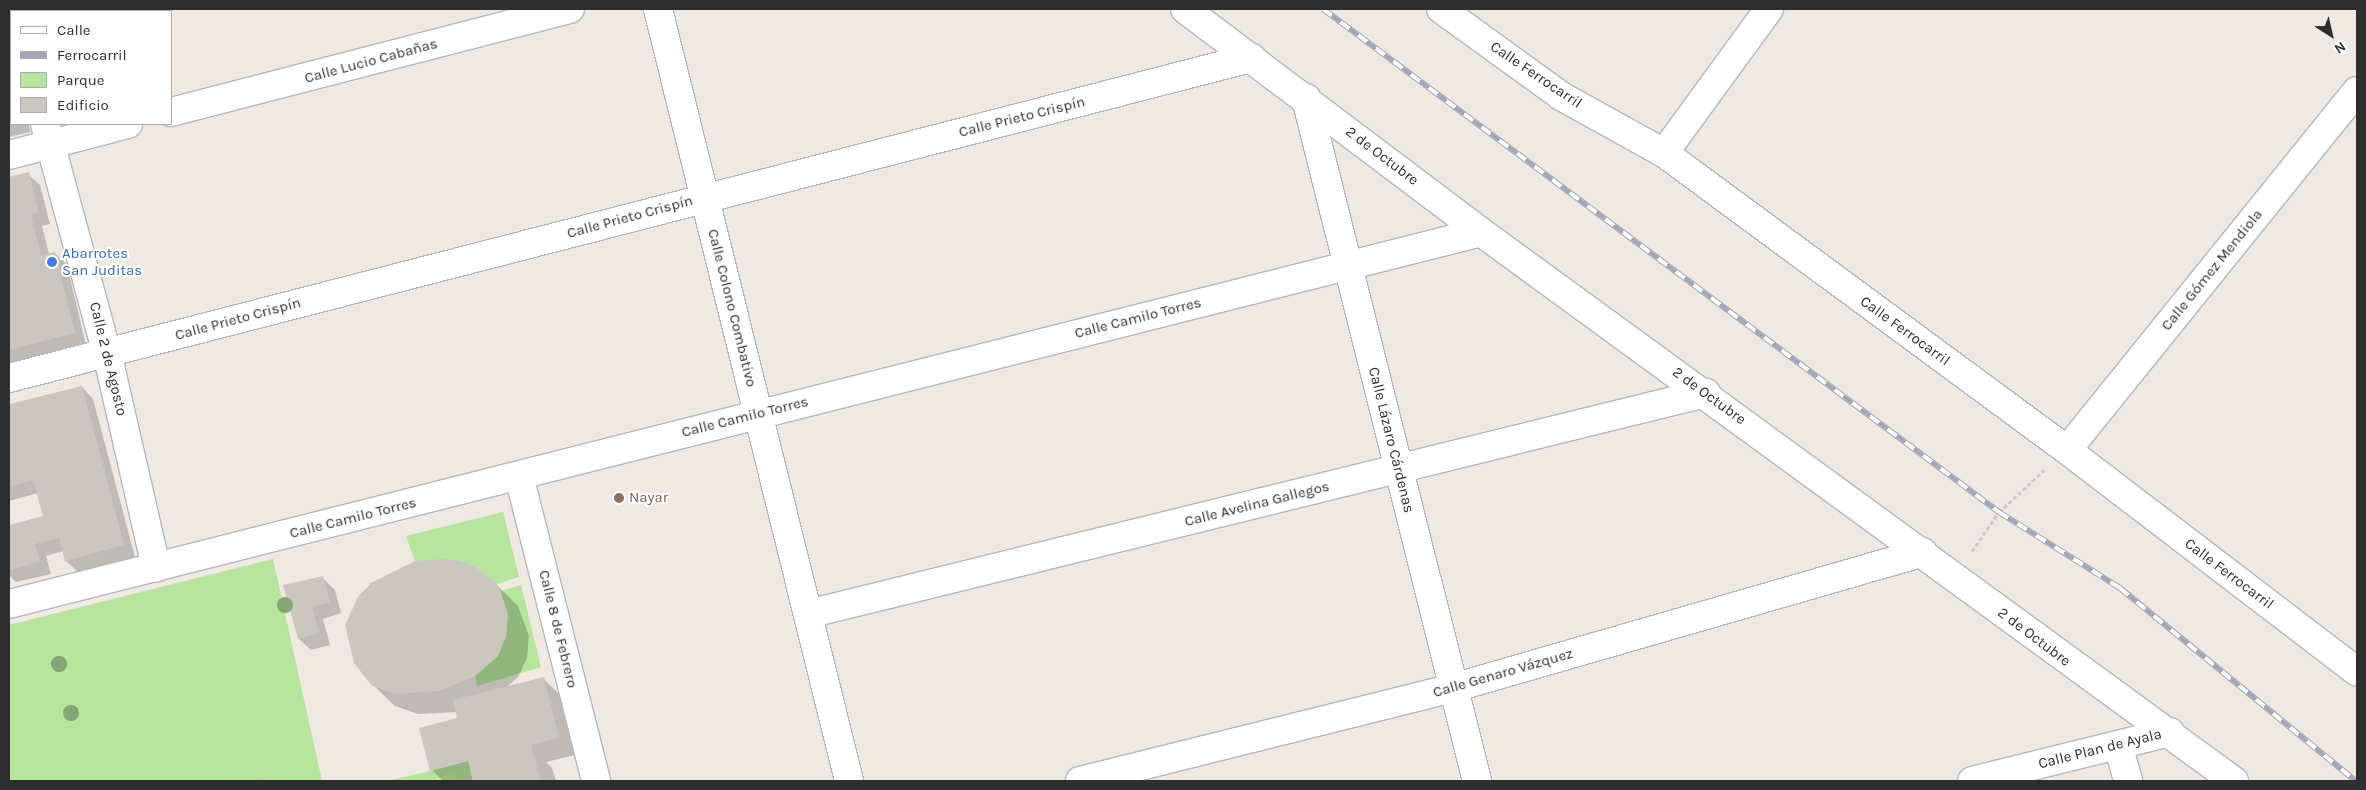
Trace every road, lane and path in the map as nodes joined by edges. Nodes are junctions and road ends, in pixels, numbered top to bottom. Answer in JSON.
{"nodes":[{"id":1,"x":570,"y":9,"type":"edge"},
{"id":2,"x":658,"y":9,"type":"edge"},
{"id":3,"x":1185,"y":9,"type":"edge"},
{"id":4,"x":1441,"y":9,"type":"edge"},
{"id":5,"x":1769,"y":9,"type":"edge"},
{"id":6,"x":1251,"y":58,"type":"junction"},
{"id":7,"x":2357,"y":91,"type":"edge"},
{"id":8,"x":1306,"y":98,"type":"junction"},
{"id":9,"x":172,"y":112,"type":"edge"},
{"id":10,"x":120,"y":125,"type":"edge"},
{"id":11,"x":47,"y":134,"type":"edge"},
{"id":12,"x":1664,"y":153,"type":"junction"},
{"id":13,"x":9,"y":154,"type":"edge"},
{"id":14,"x":705,"y":197,"type":"junction"},
{"id":15,"x":1481,"y":232,"type":"junction"},
{"id":16,"x":1347,"y":266,"type":"junction"},
{"id":17,"x":108,"y":353,"type":"junction"},
{"id":18,"x":9,"y":378,"type":"edge"},
{"id":19,"x":1706,"y":393,"type":"junction"},
{"id":20,"x":758,"y":414,"type":"junction"},
{"id":21,"x":2067,"y":450,"type":"junction"},
{"id":22,"x":1398,"y":469,"type":"junction"},
{"id":23,"x":519,"y":476,"type":"junction"},
{"id":24,"x":1923,"y":552,"type":"junction"},
{"id":25,"x":156,"y":567,"type":"junction"},
{"id":26,"x":1954,"y":578,"type":"junction"},
{"id":27,"x":9,"y":604,"type":"edge"},
{"id":28,"x":808,"y":614,"type":"junction"},
{"id":29,"x":2357,"y":672,"type":"edge"},
{"id":30,"x":1453,"y":688,"type":"junction"},
{"id":31,"x":2170,"y":732,"type":"junction"},
{"id":32,"x":2118,"y":745,"type":"junction"},
{"id":33,"x":596,"y":781,"type":"edge"},
{"id":34,"x":849,"y":781,"type":"edge"},
{"id":35,"x":1080,"y":781,"type":"edge"},
{"id":36,"x":1477,"y":781,"type":"edge"},
{"id":37,"x":1972,"y":781,"type":"edge"},
{"id":38,"x":2128,"y":781,"type":"edge"},
{"id":39,"x":2234,"y":781,"type":"edge"}],
"edges":[{"from":1,"to":9,"type":"street","name":"Calle Lucio Cabañas"},
{"from":2,"to":14,"type":"street","name":"Calle Colono Combativo"},
{"from":3,"to":6,"type":"street","name":"2 de Octubre"},
{"from":4,"to":12,"type":"street","name":"Calle Ferrocarril"},
{"from":5,"to":12,"type":"street"},
{"from":6,"to":8,"type":"street","name":"2 de Octubre"},
{"from":6,"to":14,"type":"street","name":"Calle Prieto Crispín"},
{"from":7,"to":21,"type":"street","name":"Calle Gómez Mendiola"},
{"from":8,"to":15,"type":"street","name":"2 de Octubre"},
{"from":8,"to":16,"type":"street","name":"Calle Lázaro Cárdenas"},
{"from":10,"to":11,"type":"street"},
{"from":11,"to":13,"type":"street"},
{"from":11,"to":17,"type":"street","name":"Calle 2 de Agosto"},
{"from":12,"to":21,"type":"street","name":"Calle Ferrocarril"},
{"from":14,"to":17,"type":"street","name":"Calle Prieto Crispín"},
{"from":14,"to":20,"type":"street","name":"Calle Colono Combativo"},
{"from":15,"to":16,"type":"street","name":"Calle Camilo Torres"},
{"from":15,"to":19,"type":"street","name":"2 de Octubre"},
{"from":16,"to":20,"type":"street","name":"Calle Camilo Torres"},
{"from":16,"to":22,"type":"street","name":"Calle Lázaro Cárdenas"},
{"from":17,"to":18,"type":"street","name":"Calle Prieto Crispín"},
{"from":17,"to":25,"type":"street","name":"Calle 2 de Agosto"},
{"from":19,"to":22,"type":"street","name":"Calle Avelina Gallegos"},
{"from":19,"to":24,"type":"street","name":"2 de Octubre"},
{"from":20,"to":23,"type":"street","name":"Calle Camilo Torres"},
{"from":20,"to":28,"type":"street","name":"Calle Colono Combativo"},
{"from":21,"to":26,"type":"path"},
{"from":21,"to":29,"type":"street","name":"Calle Ferrocarril"},
{"from":22,"to":28,"type":"street","name":"Calle Avelina Gallegos"},
{"from":22,"to":30,"type":"street","name":"Calle Lázaro Cárdenas"},
{"from":23,"to":25,"type":"street","name":"Calle Camilo Torres"},
{"from":23,"to":33,"type":"street","name":"Calle 8 de Febrero"},
{"from":24,"to":26,"type":"street","name":"2 de Octubre"},
{"from":24,"to":30,"type":"street","name":"Calle Genaro Vázquez"},
{"from":25,"to":27,"type":"street","name":"Calle Camilo Torres"},
{"from":26,"to":31,"type":"street","name":"2 de Octubre"},
{"from":28,"to":34,"type":"street","name":"Calle Colono Combativo"},
{"from":30,"to":35,"type":"street","name":"Calle Genaro Vázquez"},
{"from":30,"to":36,"type":"street","name":"Calle Lázaro Cárdenas"},
{"from":31,"to":32,"type":"street","name":"Calle Plan de Ayala"},
{"from":31,"to":39,"type":"street","name":"2 de Octubre"},
{"from":32,"to":37,"type":"street","name":"Calle Plan de Ayala"},
{"from":32,"to":38,"type":"street"}]}
